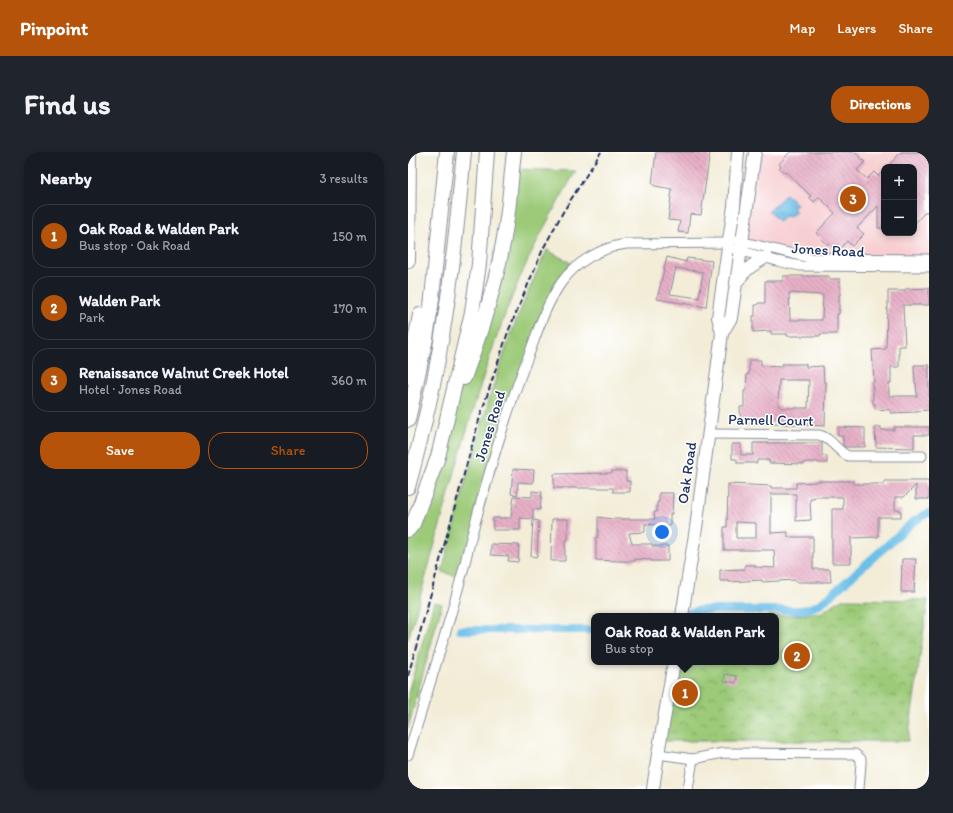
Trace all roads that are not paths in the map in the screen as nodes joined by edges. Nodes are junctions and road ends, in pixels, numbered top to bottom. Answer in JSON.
{"nodes":[{"id":1,"x":409,"y":152,"type":"edge"},
{"id":2,"x":437,"y":152,"type":"edge"},
{"id":3,"x":447,"y":152,"type":"edge"},
{"id":4,"x":464,"y":152,"type":"edge"},
{"id":5,"x":487,"y":152,"type":"edge"},
{"id":6,"x":514,"y":152,"type":"edge"},
{"id":7,"x":738,"y":152,"type":"edge"},
{"id":8,"x":755,"y":152,"type":"edge"},
{"id":9,"x":728,"y":243,"type":"junction"},
{"id":10,"x":742,"y":245,"type":"junction"},
{"id":11,"x":766,"y":257,"type":"junction"},
{"id":12,"x":929,"y":259,"type":"edge"},
{"id":13,"x":408,"y":261,"type":"edge"},
{"id":14,"x":929,"y":267,"type":"edge"},
{"id":15,"x":736,"y":283,"type":"junction"},
{"id":16,"x":722,"y":333,"type":"junction"},
{"id":17,"x":408,"y":377,"type":"edge"},
{"id":18,"x":408,"y":420,"type":"edge"},
{"id":19,"x":445,"y":427,"type":"junction"},
{"id":20,"x":708,"y":434,"type":"junction"},
{"id":21,"x":922,"y":456,"type":"dead end"},
{"id":22,"x":408,"y":487,"type":"edge"},
{"id":23,"x":408,"y":530,"type":"edge"},
{"id":24,"x":683,"y":612,"type":"edge"},
{"id":25,"x":673,"y":665,"type":"edge"},
{"id":26,"x":658,"y":754,"type":"junction"},
{"id":27,"x":408,"y":755,"type":"edge"},
{"id":28,"x":693,"y":759,"type":"junction"},
{"id":29,"x":653,"y":789,"type":"edge"},
{"id":30,"x":688,"y":789,"type":"edge"},
{"id":31,"x":859,"y":789,"type":"edge"}],
"edges":[{"from":1,"to":13,"type":"highway"},
{"from":2,"to":17,"type":"highway"},
{"from":3,"to":18,"type":"highway"},
{"from":4,"to":22,"type":"highway"},
{"from":5,"to":19,"type":"highway"},
{"from":6,"to":19,"type":"highway"},
{"from":7,"to":9,"type":"main road","name":"Oak Road"},
{"from":8,"to":10,"type":"main road","name":"Oak Road"},
{"from":9,"to":10,"type":"street","name":"Jones Road"},
{"from":9,"to":16,"type":"main road","name":"Oak Road"},
{"from":9,"to":27,"type":"street","name":"Jones Road"},
{"from":10,"to":11,"type":"street","name":"Jones Road"},
{"from":10,"to":12,"type":"street","name":"Jones Road"},
{"from":10,"to":15,"type":"main road","name":"Oak Road"},
{"from":11,"to":14,"type":"street","name":"Jones Road"},
{"from":11,"to":15,"type":"main road"},
{"from":15,"to":16,"type":"main road","name":"Oak Road"},
{"from":16,"to":20,"type":"main road","name":"Oak Road"},
{"from":19,"to":23,"type":"highway"},
{"from":20,"to":21,"type":"street","name":"Parnell Court"},
{"from":20,"to":24,"type":"main road","name":"Oak Road"},
{"from":25,"to":26,"type":"main road"},
{"from":26,"to":28,"type":"street"},
{"from":26,"to":29,"type":"main road"},
{"from":28,"to":30,"type":"street"},
{"from":28,"to":31,"type":"street"}]}
